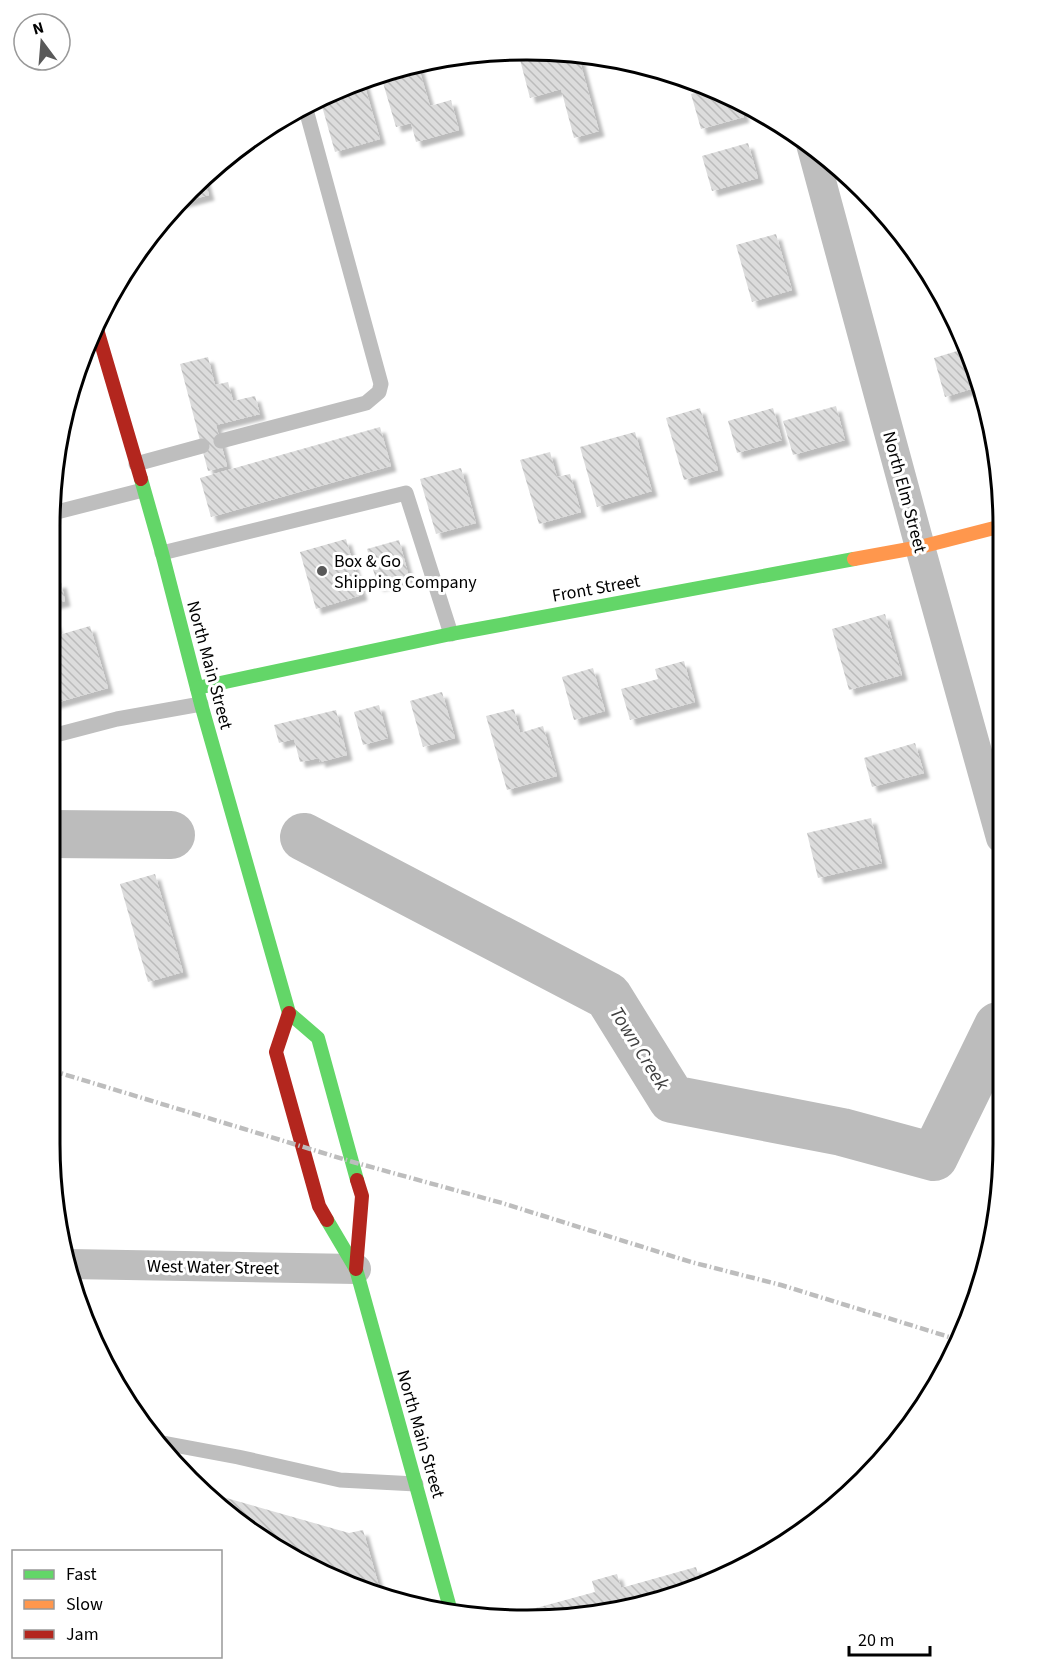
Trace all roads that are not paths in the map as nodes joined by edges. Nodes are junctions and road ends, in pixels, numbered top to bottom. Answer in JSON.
{"nodes":[{"id":1,"x":307,"y":115,"type":"edge"},
{"id":2,"x":815,"y":161,"type":"edge"},
{"id":3,"x":100,"y":339,"type":"edge"},
{"id":4,"x":220,"y":441,"type":"dead end"},
{"id":5,"x":202,"y":446,"type":"dead end"},
{"id":6,"x":135,"y":464,"type":"junction"},
{"id":7,"x":143,"y":490,"type":"junction"},
{"id":8,"x":60,"y":511,"type":"edge"},
{"id":9,"x":993,"y":528,"type":"edge"},
{"id":10,"x":920,"y":547,"type":"junction"},
{"id":11,"x":162,"y":553,"type":"junction"},
{"id":12,"x":451,"y":634,"type":"junction"},
{"id":13,"x":197,"y":688,"type":"junction"},
{"id":14,"x":201,"y":704,"type":"junction"},
{"id":15,"x":60,"y":734,"type":"edge"},
{"id":16,"x":993,"y":809,"type":"edge"},
{"id":17,"x":288,"y":1013,"type":"junction"},
{"id":18,"x":76,"y":1264,"type":"edge"},
{"id":19,"x":356,"y":1269,"type":"junction"},
{"id":20,"x":170,"y":1444,"type":"edge"},
{"id":21,"x":416,"y":1484,"type":"junction"},
{"id":22,"x":449,"y":1603,"type":"edge"}],
"edges":[{"from":1,"to":4,"type":"lane"},
{"from":2,"to":10,"type":"street","name":"North Elm Street"},
{"from":3,"to":6,"type":"main road","name":"North Main Street"},
{"from":5,"to":6,"type":"lane"},
{"from":6,"to":7,"type":"main road","name":"North Main Street"},
{"from":7,"to":8,"type":"lane"},
{"from":7,"to":11,"type":"main road","name":"North Main Street"},
{"from":9,"to":10,"type":"main road","name":"Front Street"},
{"from":10,"to":12,"type":"main road","name":"Front Street"},
{"from":10,"to":16,"type":"street","name":"North Elm Street"},
{"from":11,"to":12,"type":"lane"},
{"from":11,"to":13,"type":"main road","name":"North Main Street"},
{"from":12,"to":13,"type":"main road","name":"Front Street"},
{"from":13,"to":14,"type":"main road","name":"North Main Street"},
{"from":14,"to":15,"type":"lane"},
{"from":14,"to":17,"type":"main road","name":"North Main Street"},
{"from":17,"to":19,"type":"main road","name":"North Main Street"},
{"from":17,"to":19,"type":"main road","name":"North Main Street"},
{"from":18,"to":19,"type":"street","name":"West Water Street"},
{"from":19,"to":21,"type":"main road","name":"North Main Street"},
{"from":20,"to":21,"type":"lane"},
{"from":21,"to":22,"type":"main road","name":"North Main Street"}]}
